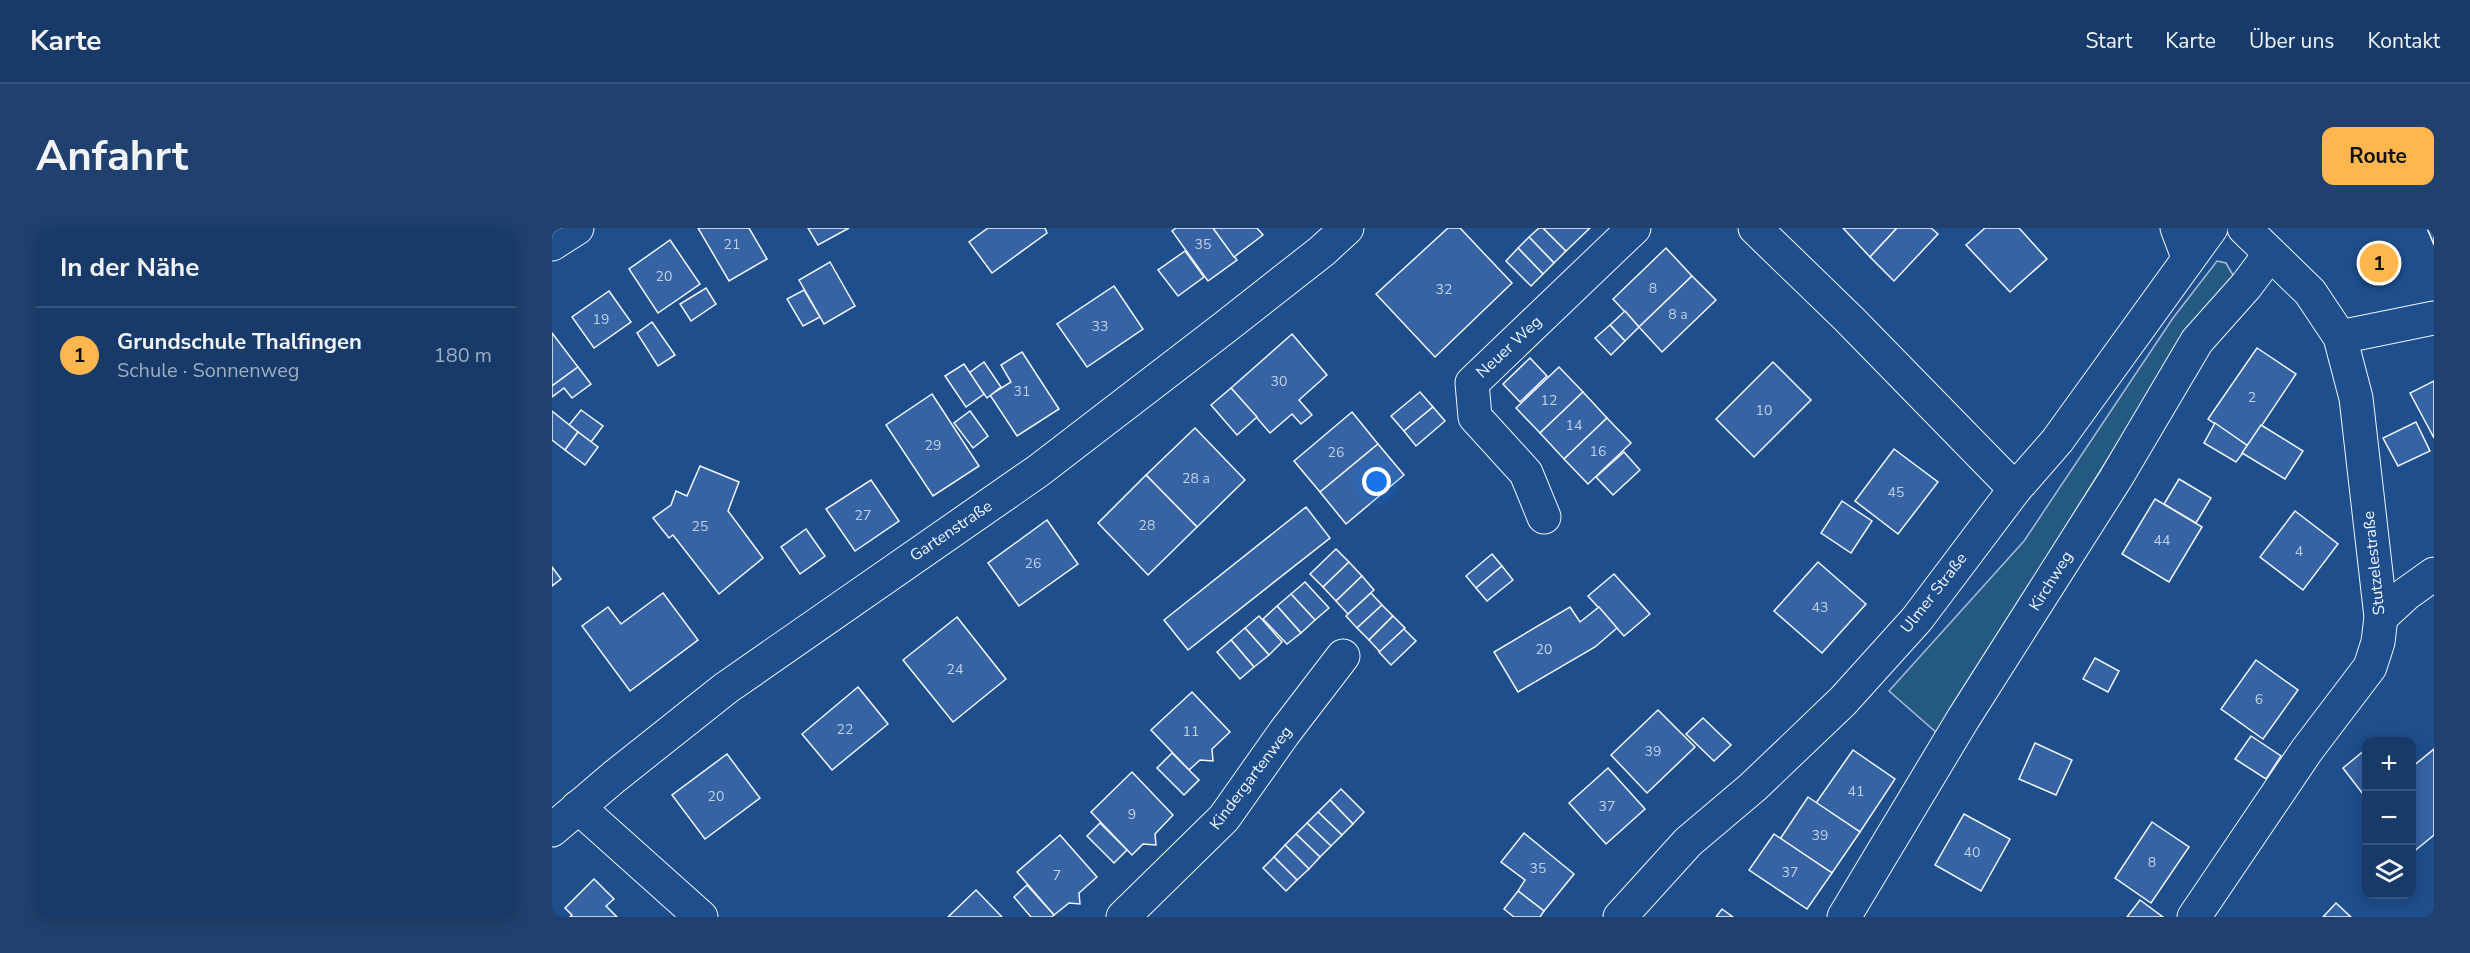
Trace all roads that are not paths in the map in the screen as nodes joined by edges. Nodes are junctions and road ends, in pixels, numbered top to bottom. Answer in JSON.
{"nodes":[{"id":1,"x":577,"y":228,"type":"edge"},
{"id":2,"x":1347,"y":228,"type":"edge"},
{"id":3,"x":1634,"y":228,"type":"edge"},
{"id":4,"x":1755,"y":228,"type":"edge"},
{"id":5,"x":2211,"y":228,"type":"edge"},
{"id":6,"x":2244,"y":228,"type":"edge"},
{"id":7,"x":2182,"y":242,"type":"edge"},
{"id":8,"x":552,"y":244,"type":"edge"},
{"id":9,"x":2270,"y":254,"type":"junction"},
{"id":10,"x":2434,"y":318,"type":"edge"},
{"id":11,"x":2340,"y":337,"type":"junction"},
{"id":12,"x":2015,"y":489,"type":"junction"},
{"id":13,"x":1544,"y":517,"type":"dead end"},
{"id":14,"x":2434,"y":574,"type":"edge"},
{"id":15,"x":2380,"y":617,"type":"junction"},
{"id":16,"x":1343,"y":656,"type":"dead end"},
{"id":17,"x":578,"y":807,"type":"junction"},
{"id":18,"x":552,"y":830,"type":"edge"},
{"id":19,"x":701,"y":917,"type":"edge"},
{"id":20,"x":1123,"y":917,"type":"edge"},
{"id":21,"x":1620,"y":917,"type":"edge"},
{"id":22,"x":1844,"y":917,"type":"edge"},
{"id":23,"x":2194,"y":917,"type":"edge"}],
"edges":[{"from":1,"to":8,"type":"street"},
{"from":2,"to":17,"type":"street","name":"Gartenstraße"},
{"from":3,"to":13,"type":"street","name":"Neuer Weg"},
{"from":4,"to":12,"type":"street"},
{"from":5,"to":7,"type":"street","name":"Ulmer Straße"},
{"from":6,"to":9,"type":"street","name":"Stutzelestraße"},
{"from":7,"to":12,"type":"street","name":"Ulmer Straße"},
{"from":9,"to":11,"type":"street","name":"Stutzelestraße"},
{"from":9,"to":22,"type":"street","name":"Kirchweg"},
{"from":10,"to":11,"type":"street"},
{"from":11,"to":15,"type":"street","name":"Stutzelestraße"},
{"from":12,"to":21,"type":"street","name":"Ulmer Straße"},
{"from":14,"to":15,"type":"street"},
{"from":15,"to":23,"type":"street","name":"Stutzelestraße"},
{"from":16,"to":20,"type":"street","name":"Kindergartenweg"},
{"from":17,"to":18,"type":"street","name":"Gartenstraße"},
{"from":17,"to":19,"type":"street"}]}
